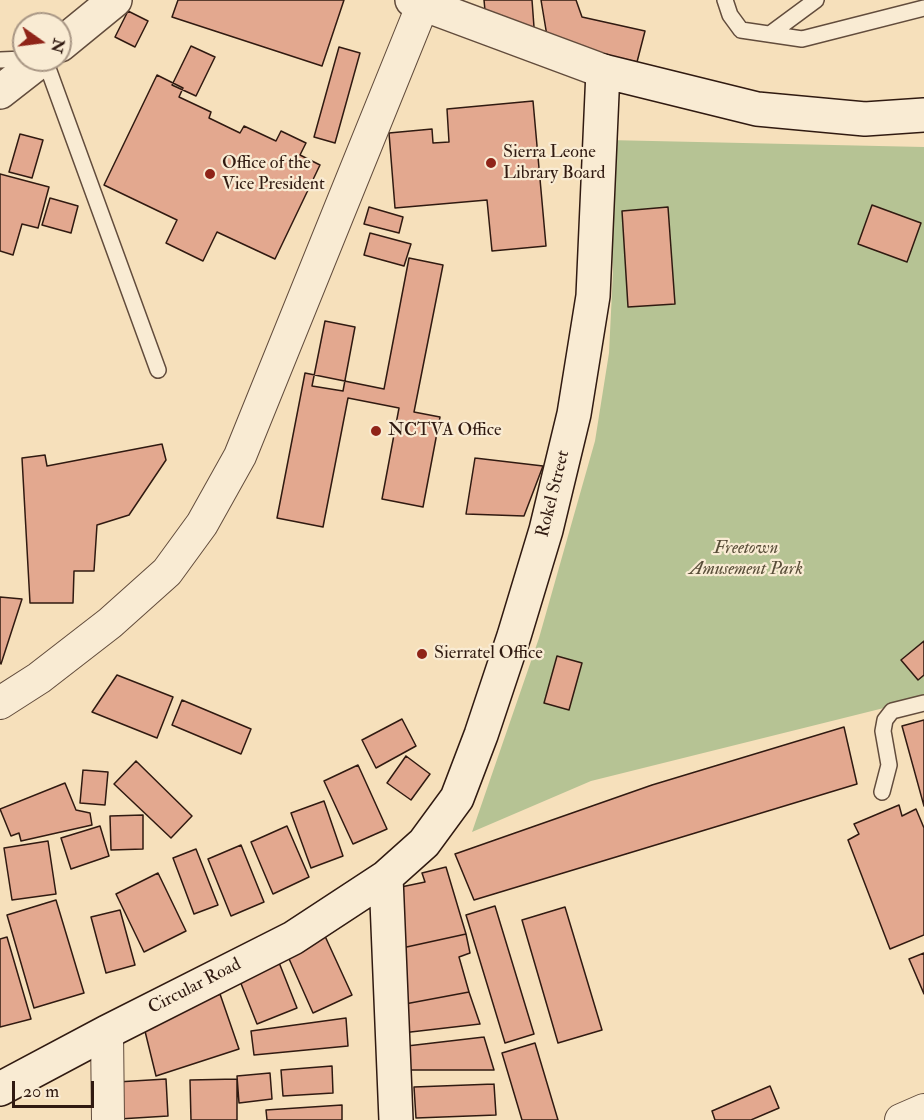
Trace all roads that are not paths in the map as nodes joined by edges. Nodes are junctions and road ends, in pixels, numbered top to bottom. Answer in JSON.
{"nodes":[{"id":1,"x":116,"y":0,"type":"edge"},
{"id":2,"x":725,"y":0,"type":"edge"},
{"id":3,"x":816,"y":0,"type":"edge"},
{"id":4,"x":417,"y":2,"type":"edge"},
{"id":5,"x":924,"y":8,"type":"edge"},
{"id":6,"x":770,"y":34,"type":"junction"},
{"id":7,"x":72,"y":35,"type":"edge"},
{"id":8,"x":603,"y":71,"type":"junction"},
{"id":9,"x":27,"y":72,"type":"edge"},
{"id":10,"x":47,"y":72,"type":"edge"},
{"id":11,"x":0,"y":92,"type":"edge"},
{"id":12,"x":924,"y":116,"type":"edge"},
{"id":13,"x":158,"y":370,"type":"dead end"},
{"id":14,"x":0,"y":703,"type":"edge"},
{"id":15,"x":924,"y":703,"type":"edge"},
{"id":16,"x":882,"y":792,"type":"dead end"},
{"id":17,"x":386,"y":877,"type":"junction"},
{"id":18,"x":107,"y":1032,"type":"junction"},
{"id":19,"x":0,"y":1089,"type":"edge"},
{"id":20,"x":924,"y":1110,"type":"edge"},
{"id":21,"x":108,"y":1120,"type":"edge"},
{"id":22,"x":396,"y":1120,"type":"edge"},
{"id":23,"x":901,"y":1120,"type":"edge"}],
"edges":[{"from":1,"to":7,"type":"main road"},
{"from":2,"to":6,"type":"lane"},
{"from":3,"to":6,"type":"lane"},
{"from":4,"to":8,"type":"main road"},
{"from":4,"to":14,"type":"street"},
{"from":5,"to":6,"type":"lane"},
{"from":8,"to":12,"type":"main road"},
{"from":8,"to":17,"type":"main road","name":"Rokel Street"},
{"from":9,"to":11,"type":"main road"},
{"from":10,"to":13,"type":"lane"},
{"from":15,"to":16,"type":"lane"},
{"from":17,"to":18,"type":"main road","name":"Circular Road"},
{"from":17,"to":22,"type":"main road"},
{"from":18,"to":19,"type":"main road","name":"Circular Road"},
{"from":18,"to":21,"type":"street"},
{"from":20,"to":23,"type":"street"}]}
